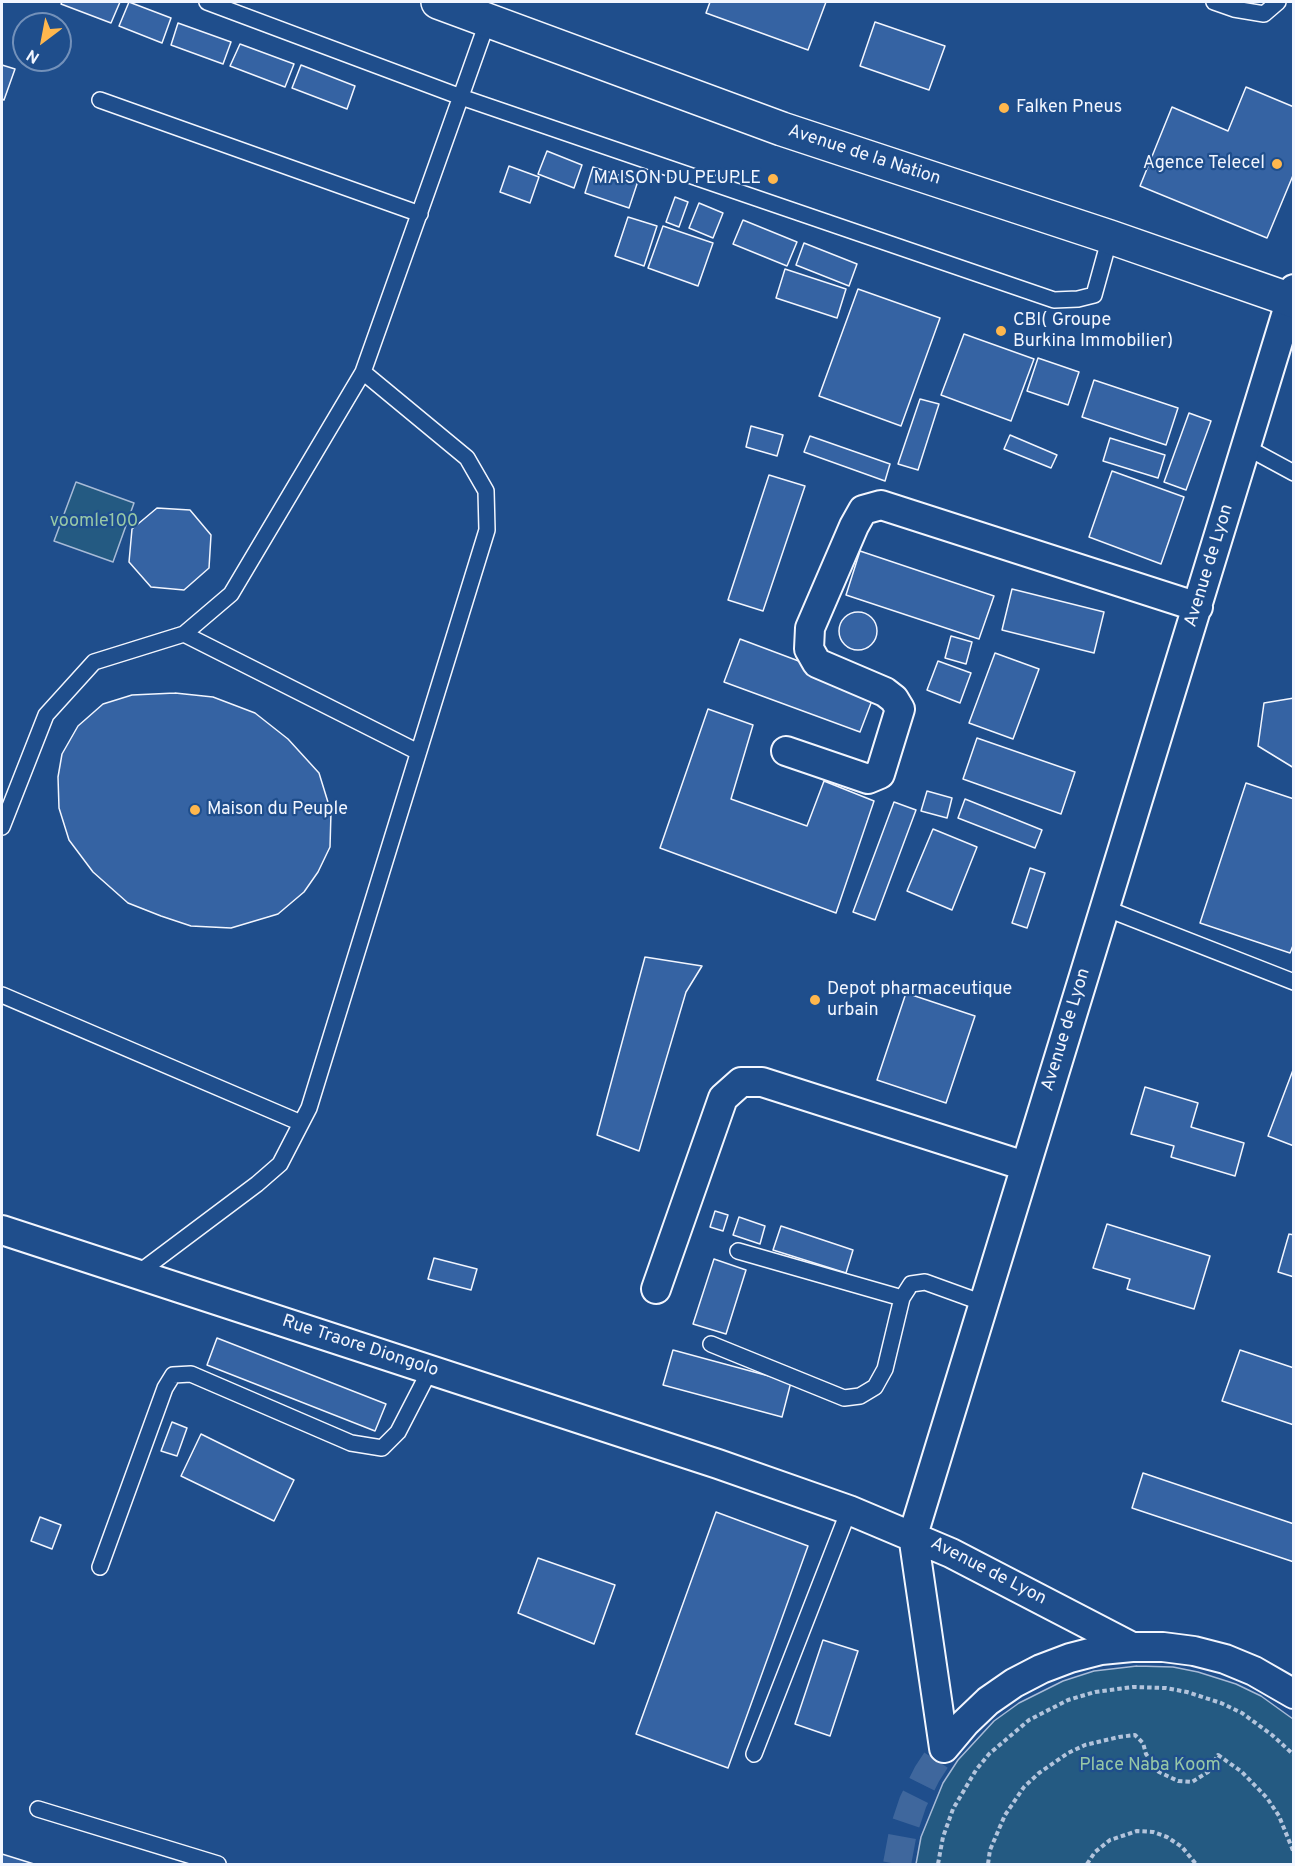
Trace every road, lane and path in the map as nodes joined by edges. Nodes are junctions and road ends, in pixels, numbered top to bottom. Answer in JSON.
{"nodes":[{"id":1,"x":207,"y":2,"type":"edge"},
{"id":2,"x":438,"y":2,"type":"edge"},
{"id":3,"x":1214,"y":2,"type":"edge"},
{"id":4,"x":1278,"y":2,"type":"edge"},
{"id":5,"x":488,"y":20,"type":"junction"},
{"id":6,"x":461,"y":97,"type":"junction"},
{"id":7,"x":100,"y":100,"type":"dead end"},
{"id":8,"x":420,"y":214,"type":"junction"},
{"id":9,"x":1110,"y":237,"type":"junction"},
{"id":10,"x":1292,"y":297,"type":"edge"},
{"id":11,"x":363,"y":372,"type":"junction"},
{"id":12,"x":1246,"y":447,"type":"junction"},
{"id":13,"x":1293,"y":473,"type":"edge"},
{"id":14,"x":1198,"y":607,"type":"junction"},
{"id":15,"x":184,"y":634,"type":"junction"},
{"id":16,"x":786,"y":751,"type":"dead end"},
{"id":17,"x":418,"y":752,"type":"junction"},
{"id":18,"x":2,"y":827,"type":"edge"},
{"id":19,"x":1105,"y":908,"type":"junction"},
{"id":20,"x":1293,"y":982,"type":"edge"},
{"id":21,"x":2,"y":995,"type":"edge"},
{"id":22,"x":301,"y":1123,"type":"junction"},
{"id":23,"x":1025,"y":1166,"type":"junction"},
{"id":24,"x":2,"y":1230,"type":"edge"},
{"id":25,"x":738,"y":1251,"type":"dead end"},
{"id":26,"x":137,"y":1274,"type":"junction"},
{"id":27,"x":656,"y":1290,"type":"dead end"},
{"id":28,"x":902,"y":1298,"type":"junction"},
{"id":29,"x":983,"y":1304,"type":"junction"},
{"id":30,"x":711,"y":1344,"type":"dead end"},
{"id":31,"x":430,"y":1370,"type":"junction"},
{"id":32,"x":849,"y":1510,"type":"junction"},
{"id":33,"x":913,"y":1536,"type":"junction"},
{"id":34,"x":100,"y":1567,"type":"dead end"},
{"id":35,"x":1132,"y":1647,"type":"junction"},
{"id":36,"x":1293,"y":1694,"type":"edge"},
{"id":37,"x":754,"y":1754,"type":"dead end"},
{"id":38,"x":1293,"y":1755,"type":"edge"},
{"id":39,"x":38,"y":1809,"type":"dead end"},
{"id":40,"x":1293,"y":1853,"type":"edge"},
{"id":41,"x":218,"y":1864,"type":"edge"},
{"id":42,"x":938,"y":1864,"type":"edge"},
{"id":43,"x":988,"y":1864,"type":"edge"},
{"id":44,"x":1087,"y":1864,"type":"edge"},
{"id":45,"x":1196,"y":1864,"type":"edge"}],
"edges":[{"from":1,"to":6,"type":"lane"},
{"from":2,"to":5,"type":"highway","name":"Avenue de la Nation"},
{"from":3,"to":4,"type":"lane"},
{"from":5,"to":6,"type":"lane"},
{"from":5,"to":9,"type":"highway","name":"Avenue de la Nation"},
{"from":6,"to":8,"type":"lane"},
{"from":6,"to":9,"type":"lane"},
{"from":7,"to":8,"type":"lane"},
{"from":8,"to":11,"type":"lane"},
{"from":9,"to":10,"type":"highway","name":"Avenue de la Nation"},
{"from":10,"to":12,"type":"street","name":"Avenue de Lyon"},
{"from":11,"to":15,"type":"lane"},
{"from":11,"to":17,"type":"lane"},
{"from":12,"to":13,"type":"lane"},
{"from":12,"to":14,"type":"street","name":"Avenue de Lyon"},
{"from":14,"to":16,"type":"street"},
{"from":14,"to":19,"type":"street","name":"Avenue de Lyon"},
{"from":15,"to":17,"type":"lane"},
{"from":15,"to":18,"type":"lane"},
{"from":17,"to":22,"type":"lane"},
{"from":19,"to":20,"type":"lane"},
{"from":19,"to":23,"type":"street","name":"Avenue de Lyon"},
{"from":21,"to":22,"type":"lane"},
{"from":22,"to":26,"type":"lane"},
{"from":23,"to":27,"type":"street"},
{"from":23,"to":29,"type":"street","name":"Avenue de Lyon"},
{"from":24,"to":26,"type":"street","name":"Rue Traore Diongolo"},
{"from":25,"to":28,"type":"lane"},
{"from":26,"to":31,"type":"street","name":"Rue Traore Diongolo"},
{"from":28,"to":29,"type":"lane"},
{"from":28,"to":30,"type":"lane"},
{"from":29,"to":33,"type":"street","name":"Avenue de Lyon"},
{"from":31,"to":32,"type":"street","name":"Rue Traore Diongolo"},
{"from":31,"to":34,"type":"lane"},
{"from":32,"to":33,"type":"street","name":"Rue Traore Diongolo"},
{"from":32,"to":37,"type":"lane"},
{"from":33,"to":35,"type":"street","name":"Avenue de Lyon"},
{"from":33,"to":35,"type":"street"},
{"from":35,"to":36,"type":"street"},
{"from":38,"to":42,"type":"path"},
{"from":39,"to":41,"type":"lane"},
{"from":40,"to":43,"type":"path"},
{"from":44,"to":45,"type":"path"}]}
